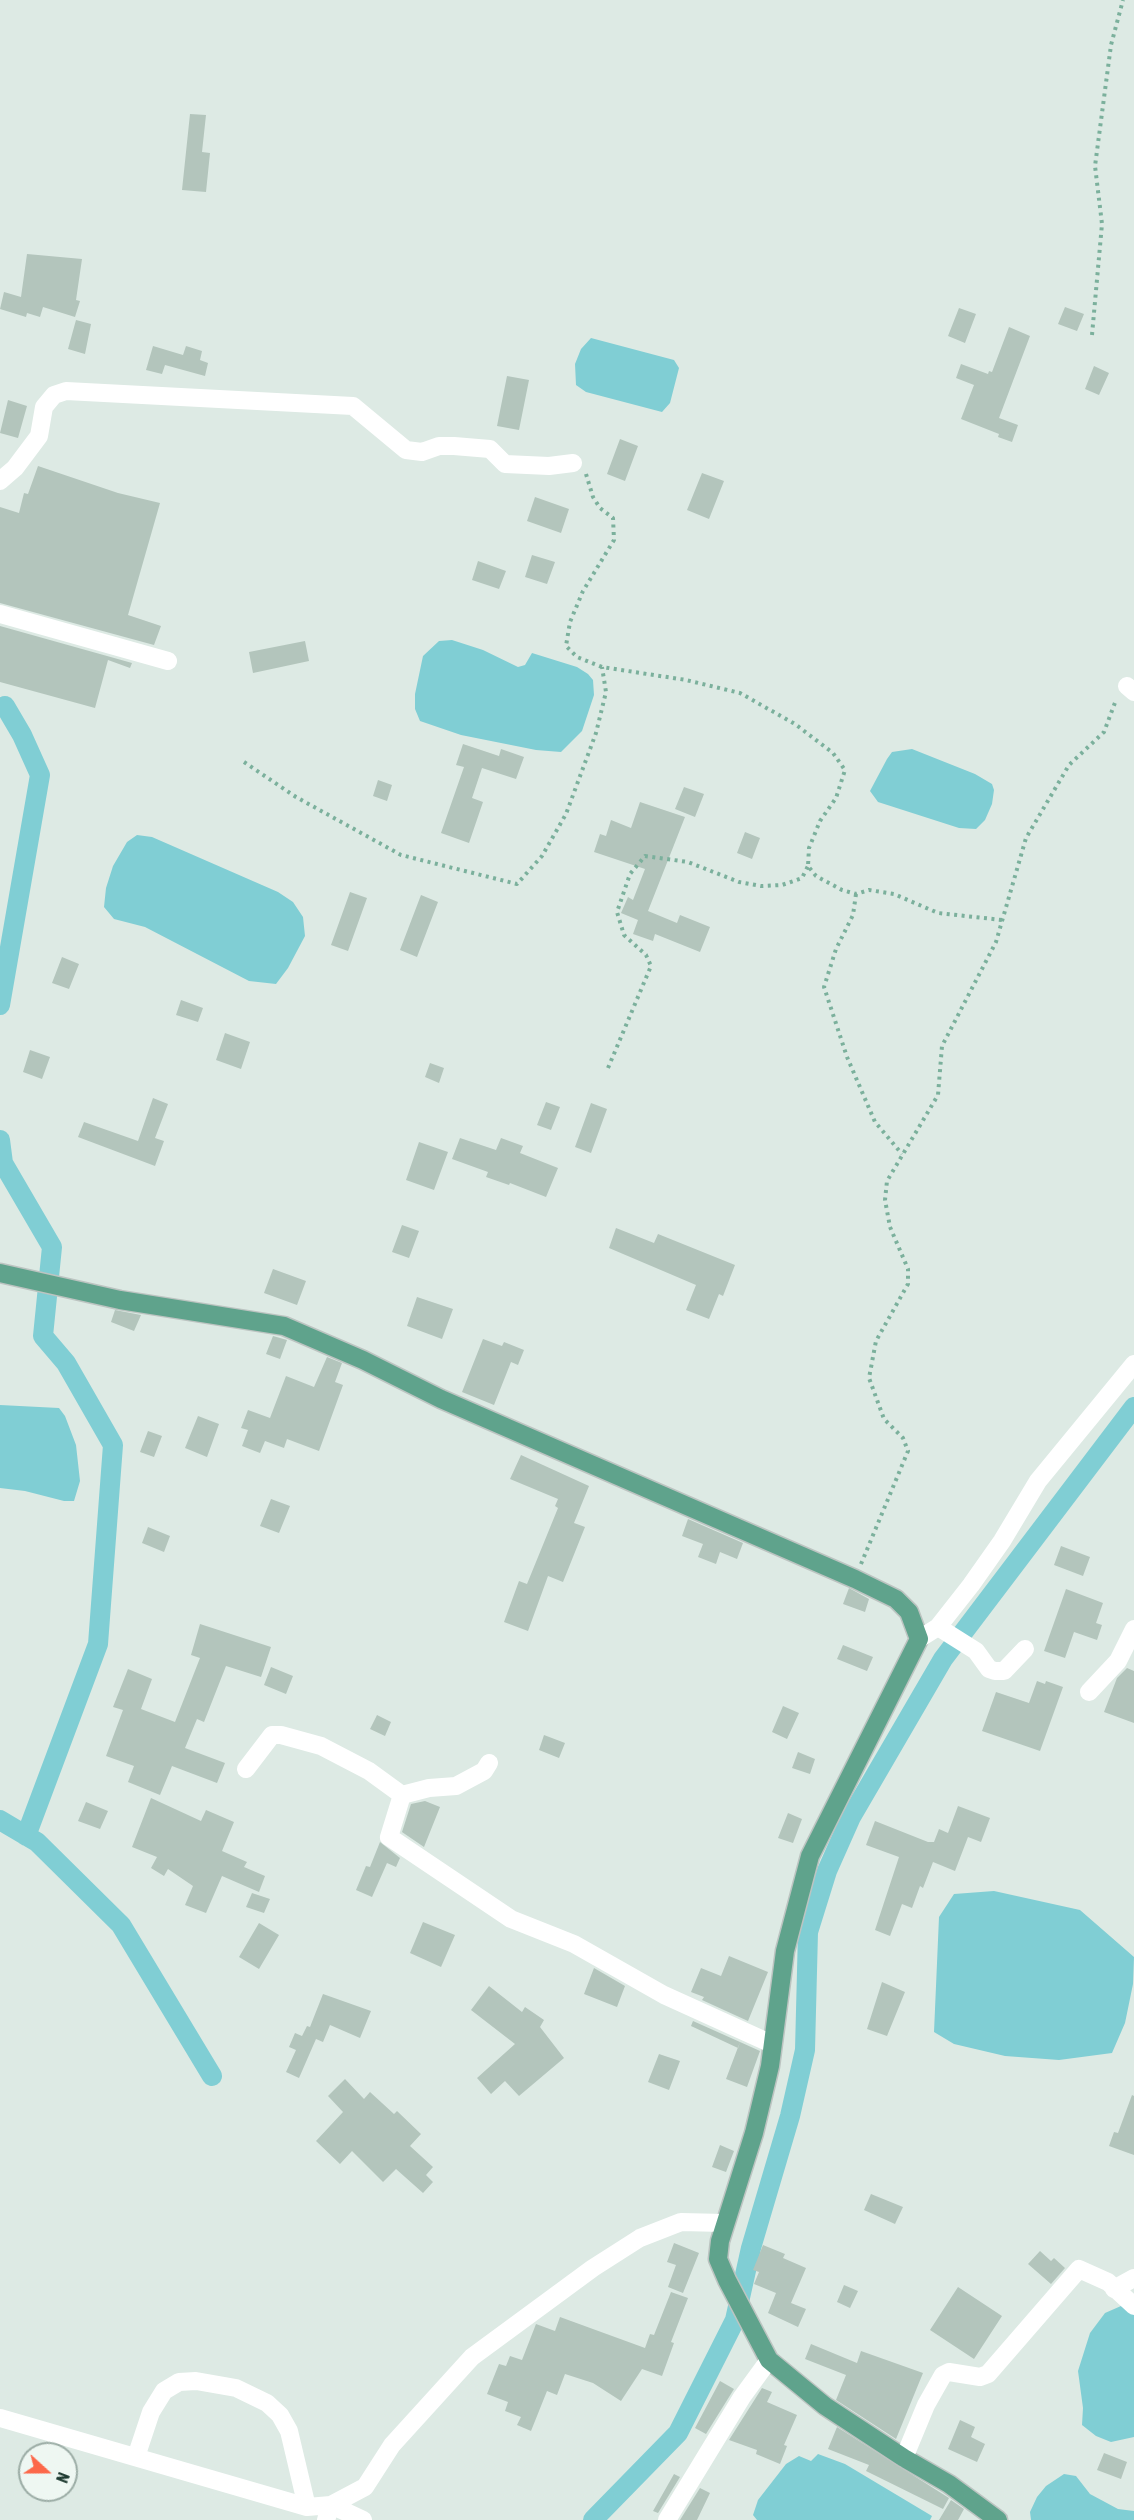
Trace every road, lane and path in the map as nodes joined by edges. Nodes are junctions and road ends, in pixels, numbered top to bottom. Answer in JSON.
{"nodes":[{"id":1,"x":1123,"y":0,"type":"edge"},
{"id":2,"x":1092,"y":335,"type":"dead end"},
{"id":3,"x":573,"y":463,"type":"joint"},
{"id":4,"x":0,"y":481,"type":"edge"},
{"id":5,"x":0,"y":614,"type":"edge"},
{"id":6,"x":168,"y":662,"type":"dead end"},
{"id":7,"x":602,"y":667,"type":"junction"},
{"id":8,"x":1130,"y":689,"type":"edge"},
{"id":9,"x":244,"y":762,"type":"dead end"},
{"id":10,"x":808,"y":866,"type":"junction"},
{"id":11,"x":856,"y":894,"type":"junction"},
{"id":12,"x":1002,"y":920,"type":"junction"},
{"id":13,"x":608,"y":1068,"type":"dead end"},
{"id":14,"x":902,"y":1154,"type":"junction"},
{"id":15,"x":2,"y":1274,"type":"edge"},
{"id":16,"x":1134,"y":1364,"type":"edge"},
{"id":17,"x":855,"y":1579,"type":"junction"},
{"id":18,"x":1134,"y":1629,"type":"edge"},
{"id":19,"x":943,"y":1630,"type":"junction"},
{"id":20,"x":919,"y":1639,"type":"junction"},
{"id":21,"x":1025,"y":1649,"type":"dead end"},
{"id":22,"x":1089,"y":1692,"type":"dead end"},
{"id":23,"x":489,"y":1763,"type":"dead end"},
{"id":24,"x":246,"y":1769,"type":"dead end"},
{"id":25,"x":402,"y":1795,"type":"junction"},
{"id":26,"x":772,"y":2044,"type":"junction"},
{"id":27,"x":724,"y":2223,"type":"junction"},
{"id":28,"x":1134,"y":2278,"type":"edge"},
{"id":29,"x":1114,"y":2289,"type":"junction"},
{"id":30,"x":1134,"y":2306,"type":"edge"},
{"id":31,"x":767,"y":2357,"type":"junction"},
{"id":32,"x":0,"y":2418,"type":"edge"},
{"id":33,"x":136,"y":2457,"type":"junction"},
{"id":34,"x":904,"y":2458,"type":"junction"},
{"id":35,"x":307,"y":2507,"type":"junction"},
{"id":36,"x":328,"y":2513,"type":"edge"},
{"id":37,"x":992,"y":2518,"type":"edge"},
{"id":38,"x":363,"y":2520,"type":"edge"},
{"id":39,"x":668,"y":2520,"type":"edge"}],
"edges":[{"from":1,"to":2,"type":"path"},
{"from":3,"to":4,"type":"street"},
{"from":3,"to":7,"type":"path"},
{"from":5,"to":6,"type":"street"},
{"from":7,"to":9,"type":"path"},
{"from":7,"to":10,"type":"path"},
{"from":8,"to":12,"type":"path"},
{"from":10,"to":11,"type":"path"},
{"from":10,"to":13,"type":"path"},
{"from":11,"to":12,"type":"path"},
{"from":11,"to":14,"type":"path"},
{"from":12,"to":14,"type":"path"},
{"from":14,"to":17,"type":"path"},
{"from":15,"to":17,"type":"main road"},
{"from":16,"to":19,"type":"street"},
{"from":17,"to":20,"type":"main road"},
{"from":18,"to":22,"type":"street"},
{"from":19,"to":20,"type":"street"},
{"from":19,"to":21,"type":"street"},
{"from":20,"to":26,"type":"main road"},
{"from":23,"to":25,"type":"street"},
{"from":24,"to":25,"type":"street"},
{"from":25,"to":26,"type":"street"},
{"from":26,"to":27,"type":"main road"},
{"from":27,"to":31,"type":"main road"},
{"from":27,"to":36,"type":"street"},
{"from":28,"to":29,"type":"street"},
{"from":29,"to":30,"type":"street"},
{"from":29,"to":34,"type":"street"},
{"from":31,"to":34,"type":"main road"},
{"from":31,"to":39,"type":"street"},
{"from":32,"to":33,"type":"street"},
{"from":33,"to":35,"type":"street"},
{"from":33,"to":35,"type":"street"},
{"from":34,"to":37,"type":"main road"},
{"from":35,"to":36,"type":"street"},
{"from":36,"to":38,"type":"street"}]}
